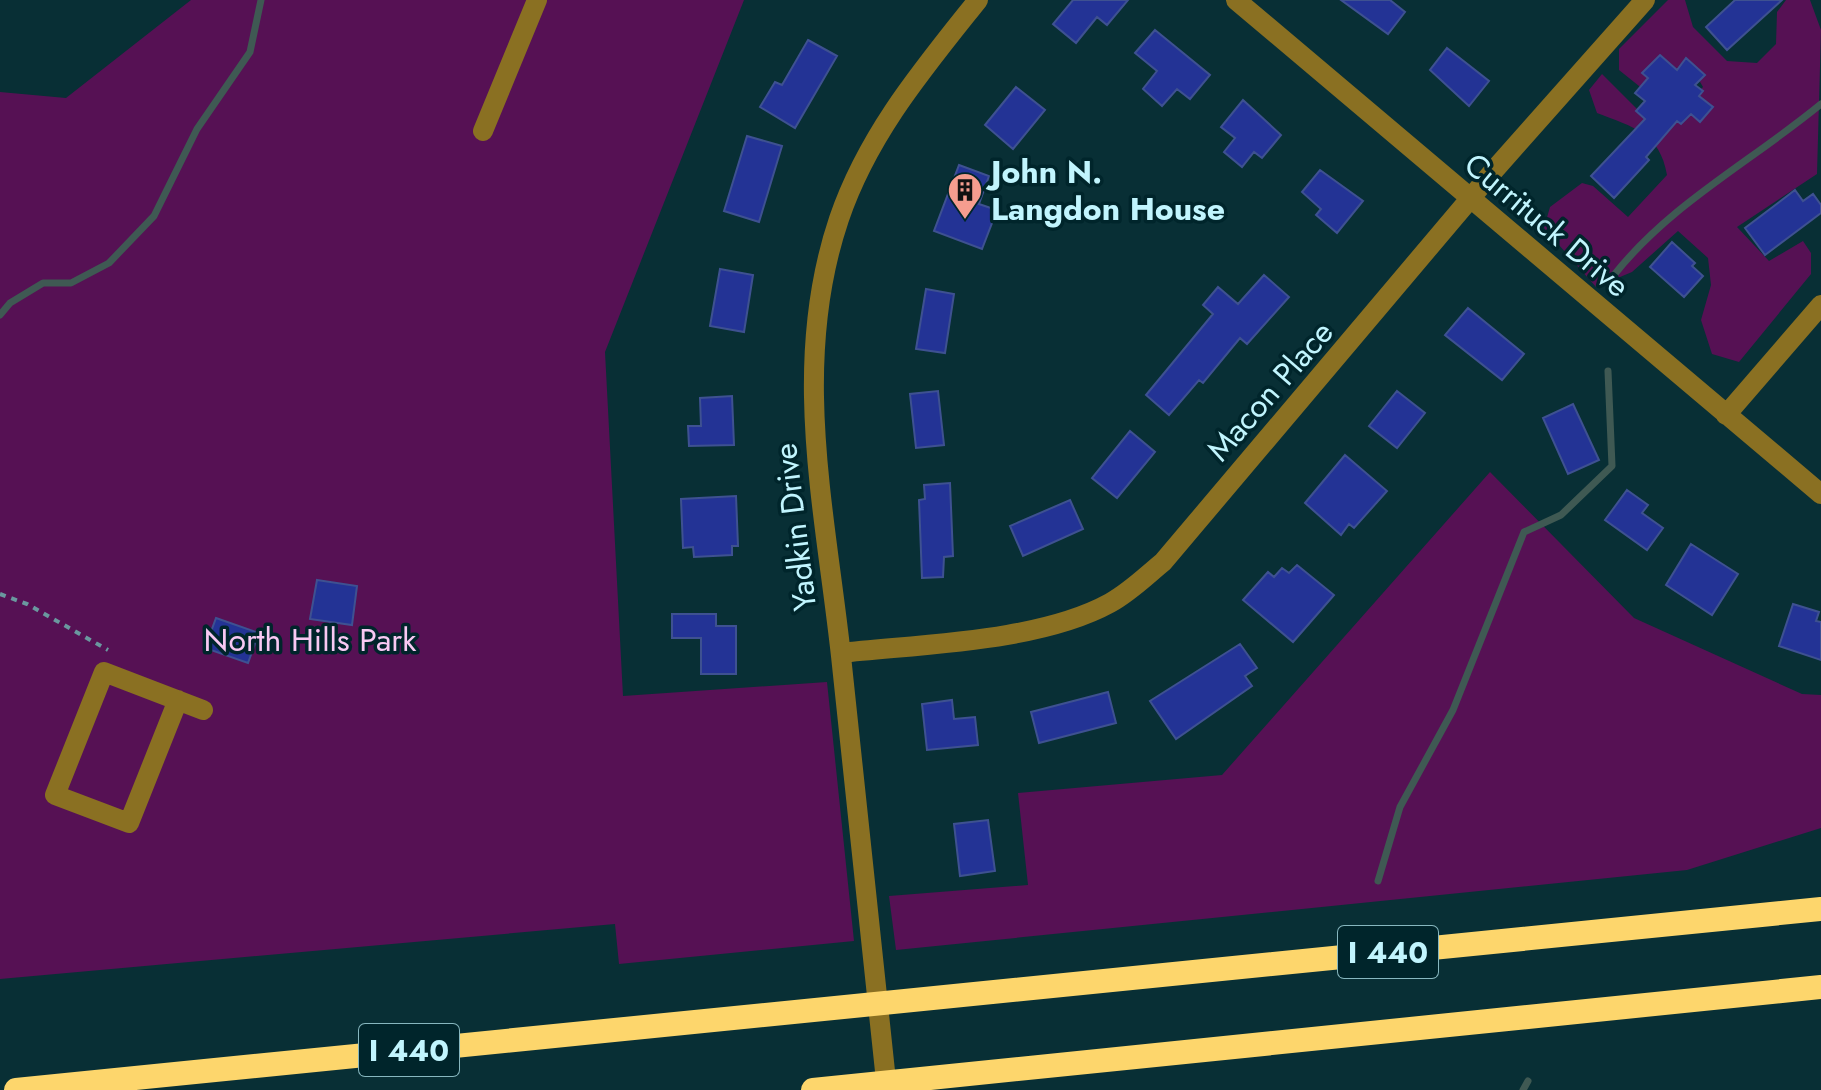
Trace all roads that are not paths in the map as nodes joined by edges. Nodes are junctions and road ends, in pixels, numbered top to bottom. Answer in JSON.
{"nodes":[{"id":1,"x":537,"y":0,"type":"edge"},
{"id":2,"x":978,"y":0,"type":"edge"},
{"id":3,"x":1236,"y":0,"type":"edge"},
{"id":4,"x":1645,"y":0,"type":"edge"},
{"id":5,"x":483,"y":131,"type":"dead end"},
{"id":6,"x":1470,"y":199,"type":"junction"},
{"id":7,"x":1821,"y":305,"type":"edge"},
{"id":8,"x":1726,"y":415,"type":"junction"},
{"id":9,"x":1821,"y":494,"type":"edge"},
{"id":10,"x":841,"y":653,"type":"junction"},
{"id":11,"x":178,"y":700,"type":"junction"},
{"id":12,"x":203,"y":710,"type":"dead end"},
{"id":13,"x":1821,"y":909,"type":"edge"},
{"id":14,"x":1821,"y":987,"type":"edge"},
{"id":15,"x":16,"y":1090,"type":"edge"},
{"id":16,"x":813,"y":1090,"type":"edge"},
{"id":17,"x":887,"y":1090,"type":"edge"}],
"edges":[{"from":1,"to":5,"type":"street"},
{"from":2,"to":10,"type":"street","name":"Yadkin Drive"},
{"from":3,"to":6,"type":"street","name":"Currituck Drive"},
{"from":4,"to":6,"type":"street","name":"Macon Place"},
{"from":6,"to":8,"type":"street","name":"Currituck Drive"},
{"from":6,"to":10,"type":"street","name":"Macon Place"},
{"from":7,"to":8,"type":"street"},
{"from":8,"to":9,"type":"street","name":"Currituck Drive"},
{"from":10,"to":17,"type":"street","name":"Yadkin Drive"},
{"from":11,"to":11,"type":"street"},
{"from":11,"to":12,"type":"street"},
{"from":13,"to":15,"type":"highway","number":"I 440"},
{"from":14,"to":16,"type":"highway","number":"I 440"}]}
